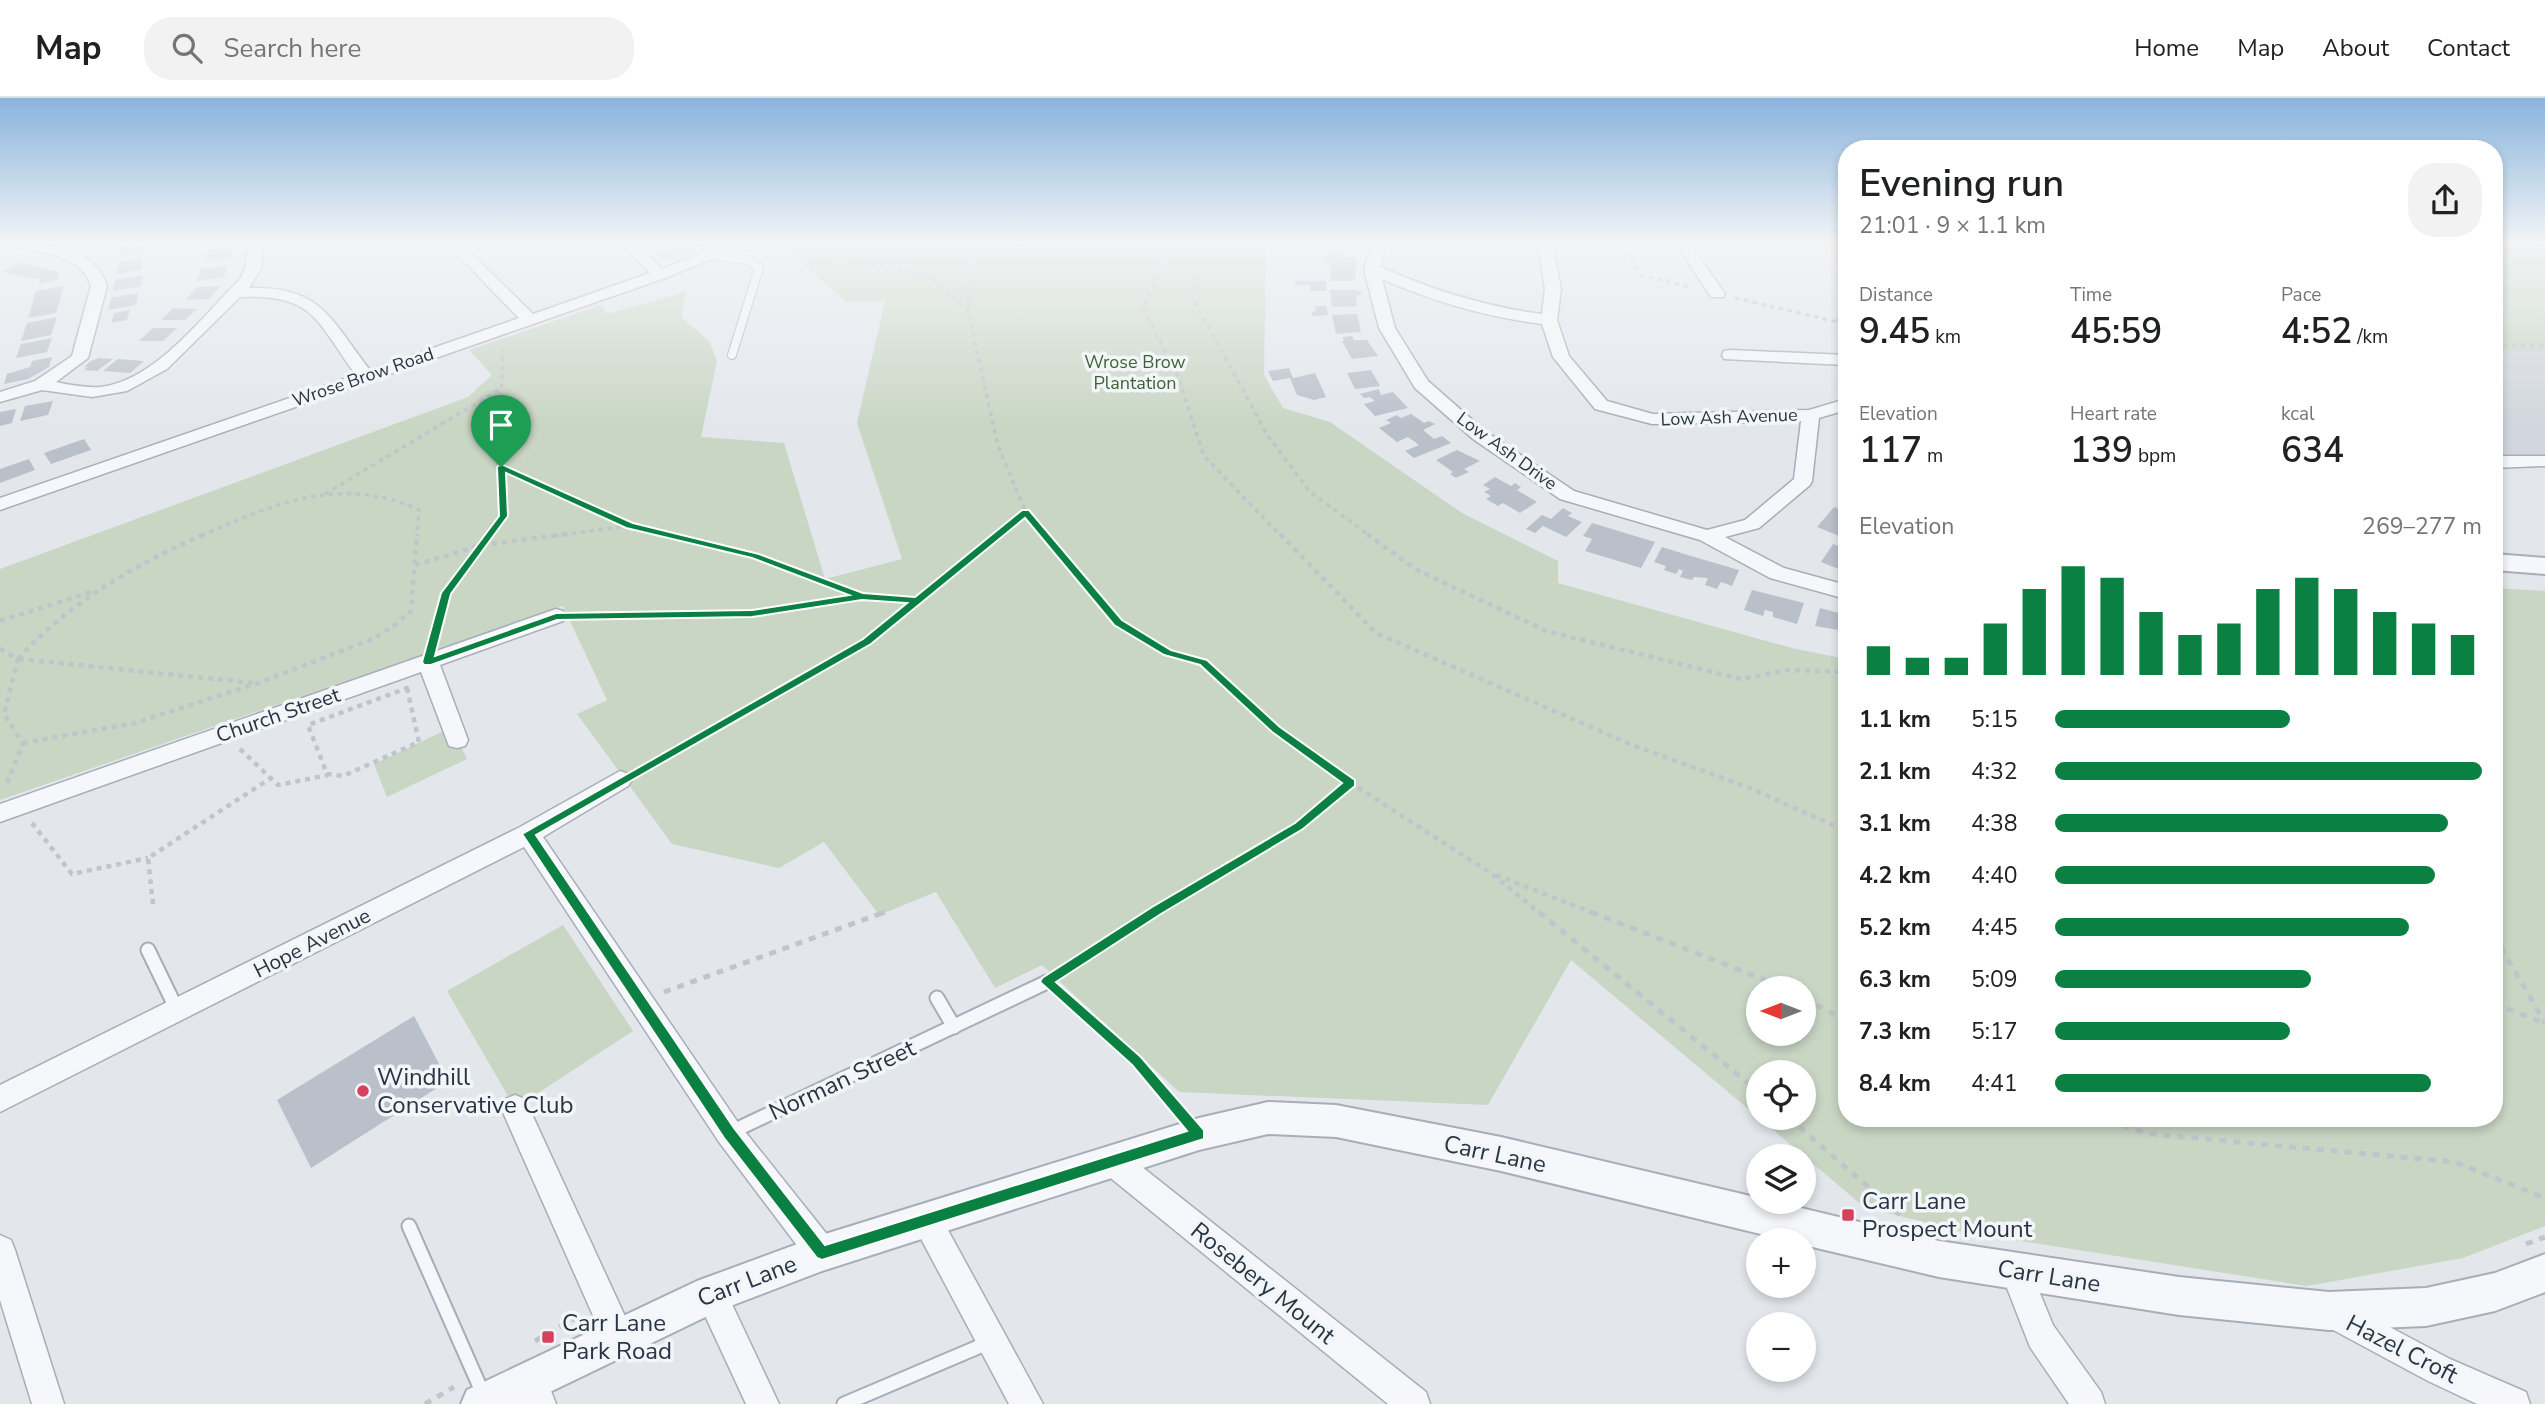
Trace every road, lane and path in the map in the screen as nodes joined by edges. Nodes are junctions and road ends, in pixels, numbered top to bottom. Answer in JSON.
{"nodes":[{"id":1,"x":95,"y":304,"type":"edge"},
{"id":2,"x":223,"y":304,"type":"edge"},
{"id":3,"x":309,"y":304,"type":"edge"},
{"id":4,"x":514,"y":304,"type":"edge"},
{"id":5,"x":576,"y":304,"type":"edge"},
{"id":6,"x":748,"y":304,"type":"edge"},
{"id":7,"x":961,"y":304,"type":"edge"},
{"id":8,"x":968,"y":304,"type":"edge"},
{"id":9,"x":1145,"y":304,"type":"edge"},
{"id":10,"x":1196,"y":304,"type":"edge"},
{"id":11,"x":1381,"y":304,"type":"edge"},
{"id":12,"x":1466,"y":304,"type":"edge"},
{"id":13,"x":1551,"y":304,"type":"edge"},
{"id":14,"x":968,"y":311,"type":"junction"},
{"id":15,"x":530,"y":320,"type":"junction"},
{"id":16,"x":1549,"y":320,"type":"junction"},
{"id":17,"x":2503,"y":346,"type":"edge"},
{"id":18,"x":2545,"y":346,"type":"edge"},
{"id":19,"x":732,"y":355,"type":"dead end"},
{"id":20,"x":1730,"y":355,"type":"dead end"},
{"id":21,"x":1838,"y":360,"type":"edge"},
{"id":22,"x":365,"y":376,"type":"junction"},
{"id":23,"x":41,"y":385,"type":"junction"},
{"id":24,"x":500,"y":389,"type":"junction"},
{"id":25,"x":0,"y":397,"type":"edge"},
{"id":26,"x":1838,"y":406,"type":"edge"},
{"id":27,"x":1810,"y":415,"type":"junction"},
{"id":28,"x":2545,"y":461,"type":"edge"},
{"id":29,"x":2503,"y":462,"type":"edge"},
{"id":30,"x":501,"y":467,"type":"junction"},
{"id":31,"x":325,"y":494,"type":"junction"},
{"id":32,"x":0,"y":504,"type":"edge"},
{"id":33,"x":1026,"y":513,"type":"junction"},
{"id":34,"x":630,"y":526,"type":"junction"},
{"id":35,"x":1707,"y":536,"type":"junction"},
{"id":36,"x":482,"y":545,"type":"junction"},
{"id":37,"x":2503,"y":563,"type":"edge"},
{"id":38,"x":415,"y":565,"type":"junction"},
{"id":39,"x":2545,"y":566,"type":"edge"},
{"id":40,"x":95,"y":590,"type":"junction"},
{"id":41,"x":1838,"y":590,"type":"edge"},
{"id":42,"x":862,"y":596,"type":"junction"},
{"id":43,"x":917,"y":601,"type":"junction"},
{"id":44,"x":556,"y":616,"type":"joint"},
{"id":45,"x":0,"y":621,"type":"edge"},
{"id":46,"x":0,"y":649,"type":"edge"},
{"id":47,"x":18,"y":659,"type":"junction"},
{"id":48,"x":428,"y":662,"type":"junction"},
{"id":49,"x":1838,"y":672,"type":"edge"},
{"id":50,"x":258,"y":683,"type":"junction"},
{"id":51,"x":224,"y":734,"type":"junction"},
{"id":52,"x":457,"y":740,"type":"dead end"},
{"id":53,"x":23,"y":743,"type":"junction"},
{"id":54,"x":331,"y":775,"type":"junction"},
{"id":55,"x":271,"y":778,"type":"junction"},
{"id":56,"x":620,"y":780,"type":"joint"},
{"id":57,"x":1350,"y":783,"type":"junction"},
{"id":58,"x":6,"y":806,"type":"edge"},
{"id":59,"x":1838,"y":827,"type":"edge"},
{"id":60,"x":528,"y":834,"type":"junction"},
{"id":61,"x":148,"y":858,"type":"junction"},
{"id":62,"x":1492,"y":874,"type":"junction"},
{"id":63,"x":153,"y":904,"type":"dead end"},
{"id":64,"x":886,"y":912,"type":"dead end"},
{"id":65,"x":148,"y":950,"type":"dead end"},
{"id":66,"x":2503,"y":951,"type":"edge"},
{"id":67,"x":1755,"y":976,"type":"edge"},
{"id":68,"x":1047,"y":982,"type":"junction"},
{"id":69,"x":937,"y":998,"type":"dead end"},
{"id":70,"x":641,"y":1001,"type":"junction"},
{"id":71,"x":1816,"y":1005,"type":"edge"},
{"id":72,"x":2503,"y":1007,"type":"edge"},
{"id":73,"x":177,"y":1010,"type":"junction"},
{"id":74,"x":1838,"y":1017,"type":"edge"},
{"id":75,"x":2544,"y":1023,"type":"edge"},
{"id":76,"x":954,"y":1027,"type":"junction"},
{"id":77,"x":1746,"y":1081,"type":"edge"},
{"id":78,"x":0,"y":1099,"type":"edge"},
{"id":79,"x":515,"y":1108,"type":"dead end"},
{"id":80,"x":2126,"y":1127,"type":"edge"},
{"id":81,"x":1803,"y":1130,"type":"edge"},
{"id":82,"x":729,"y":1133,"type":"junction"},
{"id":83,"x":1199,"y":1134,"type":"junction"},
{"id":84,"x":1112,"y":1161,"type":"junction"},
{"id":85,"x":2545,"y":1198,"type":"edge"},
{"id":86,"x":926,"y":1220,"type":"junction"},
{"id":87,"x":409,"y":1226,"type":"dead end"},
{"id":88,"x":2545,"y":1237,"type":"edge"},
{"id":89,"x":2519,"y":1247,"type":"dead end"},
{"id":90,"x":0,"y":1250,"type":"edge"},
{"id":91,"x":822,"y":1253,"type":"junction"},
{"id":92,"x":1939,"y":1259,"type":"junction"},
{"id":93,"x":2015,"y":1270,"type":"junction"},
{"id":94,"x":2545,"y":1273,"type":"edge"},
{"id":95,"x":711,"y":1294,"type":"junction"},
{"id":96,"x":2329,"y":1311,"type":"junction"},
{"id":97,"x":618,"y":1336,"type":"junction"},
{"id":98,"x":993,"y":1341,"type":"junction"},
{"id":99,"x":536,"y":1392,"type":"edge"},
{"id":100,"x":484,"y":1403,"type":"edge"},
{"id":101,"x":48,"y":1404,"type":"edge"},
{"id":102,"x":763,"y":1404,"type":"edge"},
{"id":103,"x":844,"y":1404,"type":"edge"},
{"id":104,"x":1027,"y":1404,"type":"edge"},
{"id":105,"x":1414,"y":1404,"type":"edge"},
{"id":106,"x":2089,"y":1404,"type":"edge"},
{"id":107,"x":2514,"y":1404,"type":"edge"}],
"edges":[{"from":1,"to":23,"type":"street"},
{"from":2,"to":23,"type":"street"},
{"from":3,"to":22,"type":"street"},
{"from":4,"to":15,"type":"street"},
{"from":5,"to":15,"type":"street","name":"Wrose Brow Road"},
{"from":6,"to":19,"type":"lane"},
{"from":7,"to":14,"type":"path"},
{"from":8,"to":14,"type":"path"},
{"from":9,"to":59,"type":"path"},
{"from":10,"to":49,"type":"path"},
{"from":11,"to":35,"type":"street","name":"Low Ash Drive"},
{"from":12,"to":16,"type":"street"},
{"from":13,"to":16,"type":"street"},
{"from":14,"to":33,"type":"path"},
{"from":15,"to":22,"type":"street","name":"Wrose Brow Road"},
{"from":15,"to":24,"type":"path"},
{"from":16,"to":27,"type":"street","name":"Low Ash Avenue"},
{"from":17,"to":18,"type":"path"},
{"from":20,"to":21,"type":"street"},
{"from":22,"to":32,"type":"street","name":"Wrose Brow Road"},
{"from":23,"to":25,"type":"street"},
{"from":24,"to":30,"type":"path"},
{"from":24,"to":31,"type":"path"},
{"from":26,"to":27,"type":"street"},
{"from":27,"to":35,"type":"street"},
{"from":28,"to":29,"type":"street"},
{"from":30,"to":34,"type":"path"},
{"from":30,"to":36,"type":"path"},
{"from":31,"to":38,"type":"path"},
{"from":31,"to":40,"type":"path"},
{"from":33,"to":43,"type":"path"},
{"from":33,"to":57,"type":"path"},
{"from":34,"to":36,"type":"path"},
{"from":34,"to":42,"type":"path"},
{"from":35,"to":41,"type":"street","name":"Low Ash Drive"},
{"from":36,"to":38,"type":"path"},
{"from":36,"to":48,"type":"path"},
{"from":37,"to":39,"type":"street"},
{"from":38,"to":50,"type":"path"},
{"from":40,"to":45,"type":"path"},
{"from":40,"to":47,"type":"path"},
{"from":42,"to":43,"type":"path"},
{"from":42,"to":44,"type":"path"},
{"from":43,"to":56,"type":"path"},
{"from":44,"to":48,"type":"street","name":"Church Street"},
{"from":46,"to":47,"type":"path"},
{"from":47,"to":50,"type":"path"},
{"from":47,"to":53,"type":"path"},
{"from":48,"to":51,"type":"street","name":"Church Street"},
{"from":48,"to":52,"type":"street"},
{"from":50,"to":53,"type":"path"},
{"from":51,"to":55,"type":"path"},
{"from":51,"to":58,"type":"street","name":"Church Street"},
{"from":53,"to":58,"type":"path"},
{"from":54,"to":54,"type":"path"},
{"from":54,"to":55,"type":"path"},
{"from":55,"to":61,"type":"path"},
{"from":56,"to":60,"type":"street","name":"Hope Avenue"},
{"from":57,"to":62,"type":"path"},
{"from":57,"to":68,"type":"path"},
{"from":58,"to":61,"type":"path"},
{"from":60,"to":70,"type":"street"},
{"from":60,"to":73,"type":"street","name":"Hope Avenue"},
{"from":61,"to":63,"type":"path"},
{"from":62,"to":67,"type":"path"},
{"from":62,"to":77,"type":"path"},
{"from":64,"to":70,"type":"path"},
{"from":65,"to":73,"type":"lane"},
{"from":66,"to":75,"type":"path"},
{"from":68,"to":76,"type":"lane","name":"Norman Street"},
{"from":68,"to":83,"type":"path"},
{"from":69,"to":76,"type":"lane"},
{"from":70,"to":82,"type":"street"},
{"from":71,"to":74,"type":"path"},
{"from":72,"to":75,"type":"path"},
{"from":73,"to":78,"type":"street","name":"Hope Avenue"},
{"from":76,"to":82,"type":"lane","name":"Norman Street"},
{"from":79,"to":97,"type":"street"},
{"from":80,"to":85,"type":"path"},
{"from":81,"to":92,"type":"path"},
{"from":82,"to":91,"type":"street"},
{"from":83,"to":84,"type":"street","name":"Carr Lane"},
{"from":83,"to":92,"type":"street","name":"Carr Lane"},
{"from":84,"to":86,"type":"street","name":"Carr Lane"},
{"from":84,"to":105,"type":"street","name":"Rosebery Mount"},
{"from":86,"to":91,"type":"street","name":"Carr Lane"},
{"from":86,"to":98,"type":"street"},
{"from":87,"to":100,"type":"lane"},
{"from":88,"to":89,"type":"path"},
{"from":90,"to":101,"type":"street"},
{"from":91,"to":95,"type":"street","name":"Carr Lane"},
{"from":92,"to":93,"type":"street","name":"Carr Lane"},
{"from":93,"to":96,"type":"street","name":"Carr Lane"},
{"from":93,"to":106,"type":"street"},
{"from":94,"to":96,"type":"street","name":"Carr Lane"},
{"from":95,"to":97,"type":"street","name":"Carr Lane"},
{"from":95,"to":102,"type":"street"},
{"from":96,"to":107,"type":"street","name":"Hazel Croft"},
{"from":97,"to":99,"type":"street","name":"Carr Lane"},
{"from":98,"to":103,"type":"lane"},
{"from":98,"to":104,"type":"street"},
{"from":99,"to":100,"type":"street","name":"Carr Lane"}]}
